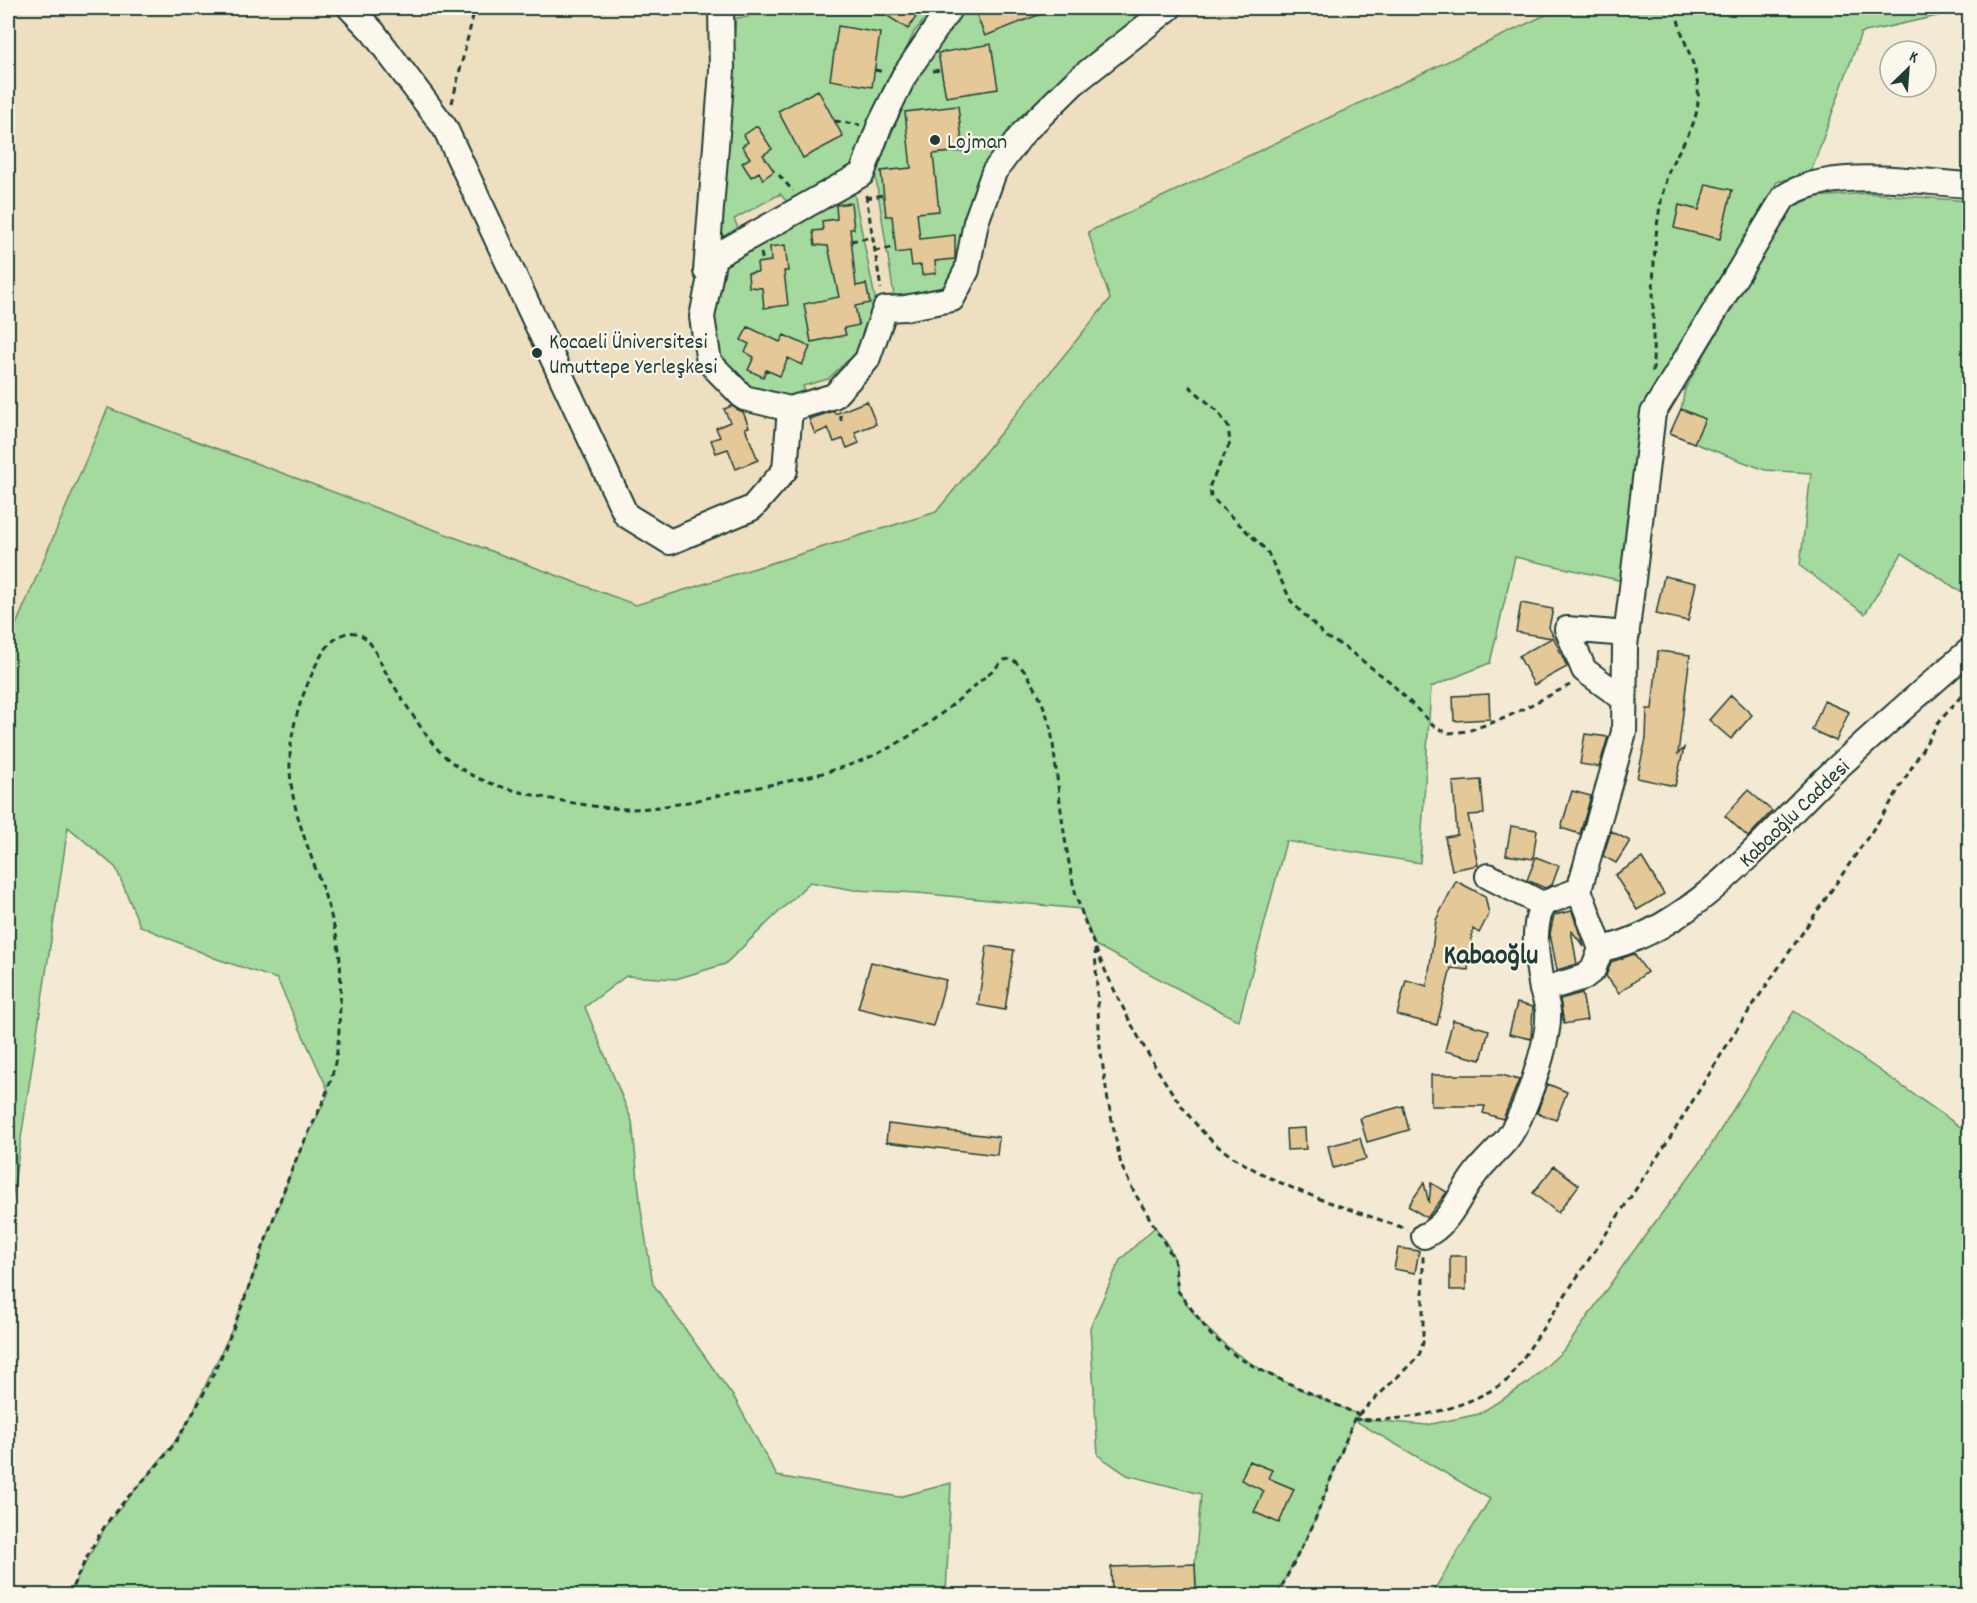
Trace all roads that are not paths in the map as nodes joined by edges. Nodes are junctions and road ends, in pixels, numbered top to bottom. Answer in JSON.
{"nodes":[{"id":1,"x":350,"y":8,"type":"edge"},
{"id":2,"x":721,"y":8,"type":"edge"},
{"id":3,"x":951,"y":8,"type":"edge"},
{"id":4,"x":1169,"y":8,"type":"edge"},
{"id":5,"x":1970,"y":184,"type":"edge"},
{"id":6,"x":702,"y":318,"type":"junction"},
{"id":7,"x":790,"y":409,"type":"junction"},
{"id":8,"x":1627,"y":634,"type":"junction"},
{"id":9,"x":1970,"y":650,"type":"edge"},
{"id":10,"x":1624,"y":699,"type":"junction"},
{"id":11,"x":1488,"y":876,"type":"dead end"},
{"id":12,"x":1578,"y":890,"type":"junction"},
{"id":13,"x":1542,"y":904,"type":"junction"},
{"id":14,"x":1601,"y":949,"type":"junction"},
{"id":15,"x":1542,"y":990,"type":"junction"},
{"id":16,"x":1424,"y":1236,"type":"road end"}],
"edges":[{"from":1,"to":7,"type":"street"},
{"from":2,"to":6,"type":"street"},
{"from":3,"to":6,"type":"street"},
{"from":4,"to":7,"type":"street"},
{"from":5,"to":8,"type":"street"},
{"from":6,"to":7,"type":"street"},
{"from":8,"to":10,"type":"street"},
{"from":8,"to":10,"type":"street"},
{"from":9,"to":14,"type":"street","name":"Kabaoğlu Caddesi"},
{"from":10,"to":12,"type":"street"},
{"from":11,"to":13,"type":"street"},
{"from":12,"to":13,"type":"street"},
{"from":12,"to":14,"type":"street"},
{"from":13,"to":15,"type":"street"},
{"from":14,"to":15,"type":"street"},
{"from":15,"to":16,"type":"street"}]}
